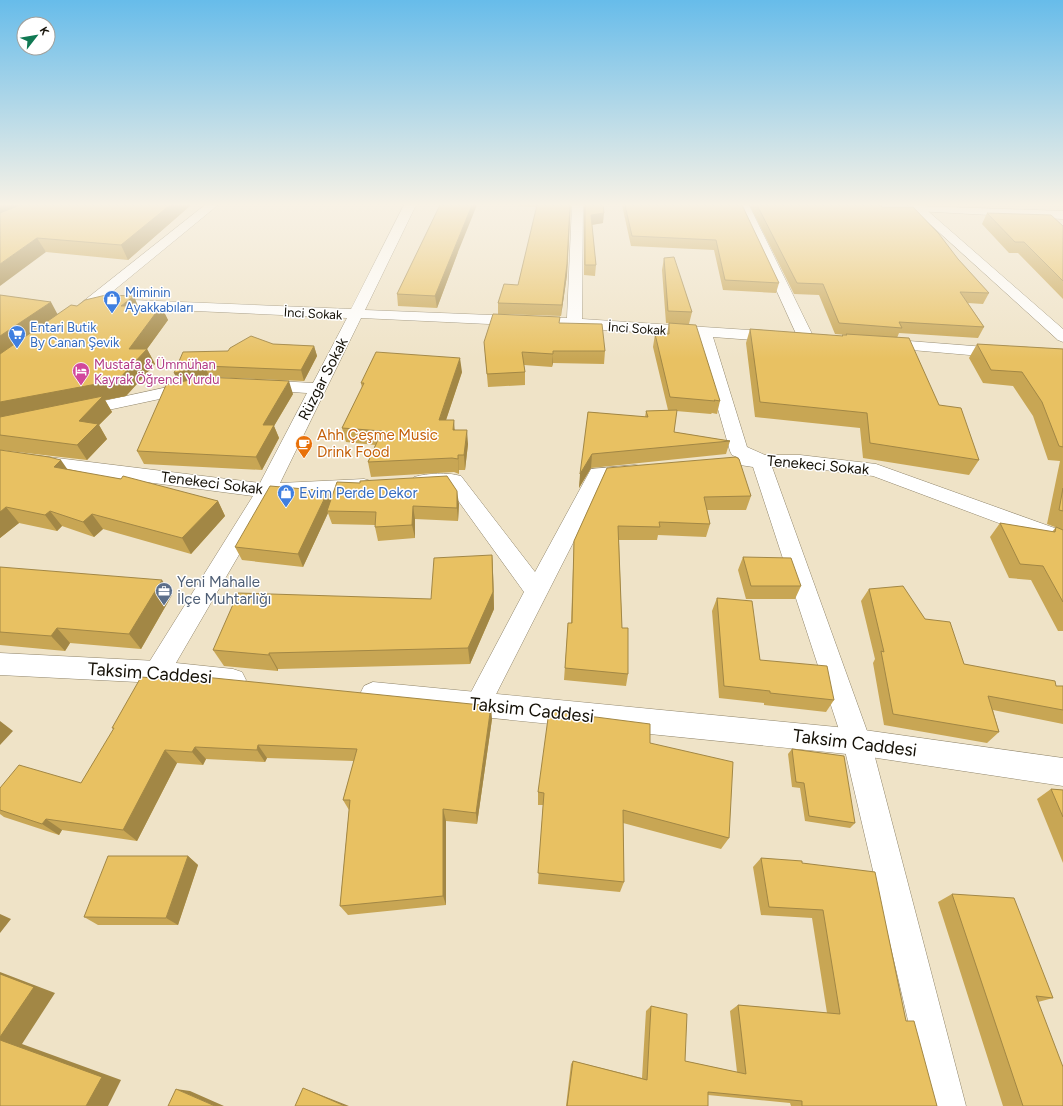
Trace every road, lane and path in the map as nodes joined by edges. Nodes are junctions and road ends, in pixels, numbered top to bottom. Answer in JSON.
{"nodes":[{"id":1,"x":148,"y":257,"type":"edge"},
{"id":2,"x":384,"y":257,"type":"edge"},
{"id":3,"x":576,"y":257,"type":"edge"},
{"id":4,"x":767,"y":257,"type":"edge"},
{"id":5,"x":973,"y":257,"type":"edge"},
{"id":6,"x":91,"y":303,"type":"junction"},
{"id":7,"x":356,"y":314,"type":"junction"},
{"id":8,"x":72,"y":316,"type":"edge"},
{"id":9,"x":574,"y":323,"type":"junction"},
{"id":10,"x":704,"y":333,"type":"junction"},
{"id":11,"x":1063,"y":337,"type":"edge"},
{"id":12,"x":806,"y":338,"type":"junction"},
{"id":13,"x":822,"y":340,"type":"edge"},
{"id":14,"x":868,"y":343,"type":"edge"},
{"id":15,"x":1063,"y":358,"type":"edge"},
{"id":16,"x":209,"y":383,"type":"edge"},
{"id":17,"x":248,"y":385,"type":"edge"},
{"id":18,"x":318,"y":388,"type":"junction"},
{"id":19,"x":62,"y":415,"type":"edge"},
{"id":20,"x":0,"y":457,"type":"edge"},
{"id":21,"x":760,"y":460,"type":"junction"},
{"id":22,"x":722,"y":463,"type":"edge"},
{"id":23,"x":652,"y":470,"type":"edge"},
{"id":24,"x":266,"y":491,"type":"junction"},
{"id":25,"x":1063,"y":539,"type":"edge"},
{"id":26,"x":537,"y":592,"type":"junction"},
{"id":27,"x":0,"y":664,"type":"edge"},
{"id":28,"x":156,"y":672,"type":"junction"},
{"id":29,"x":258,"y":682,"type":"edge"},
{"id":30,"x":353,"y":692,"type":"edge"},
{"id":31,"x":478,"y":704,"type":"junction"},
{"id":32,"x":856,"y":742,"type":"junction"},
{"id":33,"x":1063,"y":772,"type":"edge"},
{"id":34,"x":947,"y":1106,"type":"edge"}],
"edges":[{"from":1,"to":6,"type":"street"},
{"from":2,"to":7,"type":"street","name":"Rüzgar Sokak"},
{"from":3,"to":9,"type":"street"},
{"from":4,"to":12,"type":"street"},
{"from":5,"to":11,"type":"street"},
{"from":6,"to":7,"type":"street","name":"İnci Sokak"},
{"from":6,"to":8,"type":"street"},
{"from":7,"to":9,"type":"street","name":"İnci Sokak"},
{"from":7,"to":18,"type":"street","name":"Rüzgar Sokak"},
{"from":9,"to":10,"type":"street","name":"İnci Sokak"},
{"from":10,"to":12,"type":"street","name":"İnci Sokak"},
{"from":10,"to":21,"type":"street"},
{"from":12,"to":13,"type":"street","name":"İnci Sokak"},
{"from":14,"to":15,"type":"street"},
{"from":16,"to":19,"type":"street"},
{"from":17,"to":18,"type":"street"},
{"from":18,"to":24,"type":"street","name":"Rüzgar Sokak"},
{"from":20,"to":24,"type":"street","name":"Tenekeci Sokak"},
{"from":21,"to":22,"type":"street","name":"Tenekeci Sokak"},
{"from":21,"to":25,"type":"street","name":"Tenekeci Sokak"},
{"from":21,"to":32,"type":"street"},
{"from":23,"to":26,"type":"street"},
{"from":24,"to":26,"type":"street","name":"Tenekeci Sokak"},
{"from":24,"to":28,"type":"street","name":"Rüzgar Sokak"},
{"from":26,"to":31,"type":"street"},
{"from":27,"to":28,"type":"street","name":"Taksim Caddesi"},
{"from":28,"to":29,"type":"street","name":"Taksim Caddesi"},
{"from":30,"to":31,"type":"street","name":"Taksim Caddesi"},
{"from":31,"to":32,"type":"street","name":"Taksim Caddesi"},
{"from":32,"to":33,"type":"street","name":"Taksim Caddesi"},
{"from":32,"to":34,"type":"street"}]}
